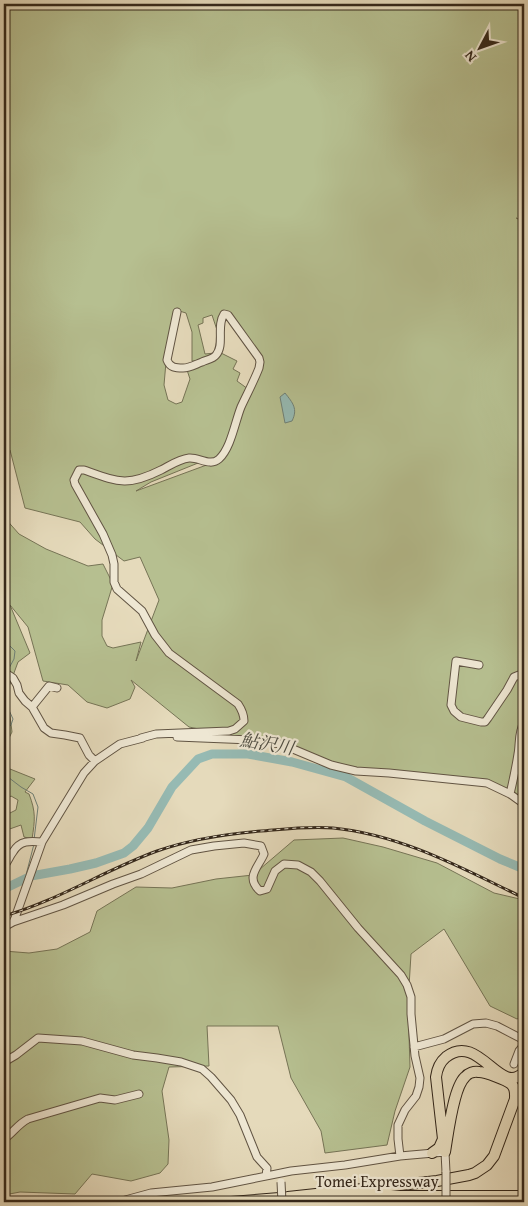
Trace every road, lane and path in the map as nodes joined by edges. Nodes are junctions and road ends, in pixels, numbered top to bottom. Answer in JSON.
{"nodes":[{"id":1,"x":177,"y":312,"type":"dead end"},
{"id":2,"x":479,"y":665,"type":"dead end"},
{"id":3,"x":4,"y":672,"type":"edge"},
{"id":4,"x":524,"y":676,"type":"edge"},
{"id":5,"x":57,"y":688,"type":"dead end"},
{"id":6,"x":32,"y":707,"type":"junction"},
{"id":7,"x":524,"y":723,"type":"edge"},
{"id":8,"x":141,"y":738,"type":"junction"},
{"id":9,"x":95,"y":761,"type":"junction"},
{"id":10,"x":510,"y":794,"type":"junction"},
{"id":11,"x":524,"y":804,"type":"edge"},
{"id":12,"x":42,"y":842,"type":"junction"},
{"id":13,"x":4,"y":866,"type":"edge"},
{"id":14,"x":13,"y":922,"type":"junction"},
{"id":15,"x":4,"y":927,"type":"edge"},
{"id":16,"x":524,"y":1040,"type":"edge"},
{"id":17,"x":524,"y":1045,"type":"edge"},
{"id":18,"x":414,"y":1047,"type":"junction"},
{"id":19,"x":4,"y":1062,"type":"edge"},
{"id":20,"x":514,"y":1064,"type":"dead end"},
{"id":21,"x":524,"y":1072,"type":"edge"},
{"id":22,"x":139,"y":1094,"type":"dead end"},
{"id":23,"x":4,"y":1138,"type":"edge"},
{"id":24,"x":445,"y":1152,"type":"junction"},
{"id":25,"x":432,"y":1153,"type":"junction"},
{"id":26,"x":400,"y":1156,"type":"junction"},
{"id":27,"x":280,"y":1173,"type":"junction"},
{"id":28,"x":266,"y":1176,"type":"junction"},
{"id":29,"x":524,"y":1196,"type":"edge"},
{"id":30,"x":285,"y":1200,"type":"edge"},
{"id":31,"x":118,"y":1202,"type":"edge"},
{"id":32,"x":231,"y":1202,"type":"edge"},
{"id":33,"x":446,"y":1202,"type":"edge"}],
"edges":[{"from":1,"to":8,"type":"street"},
{"from":2,"to":4,"type":"street"},
{"from":3,"to":6,"type":"street"},
{"from":5,"to":6,"type":"street"},
{"from":6,"to":9,"type":"street"},
{"from":7,"to":10,"type":"street"},
{"from":8,"to":9,"type":"street"},
{"from":8,"to":10,"type":"street"},
{"from":9,"to":12,"type":"street"},
{"from":10,"to":11,"type":"street"},
{"from":12,"to":13,"type":"street"},
{"from":12,"to":14,"type":"street"},
{"from":14,"to":15,"type":"street"},
{"from":14,"to":18,"type":"street"},
{"from":16,"to":18,"type":"street"},
{"from":17,"to":20,"type":"street"},
{"from":18,"to":26,"type":"street"},
{"from":19,"to":28,"type":"street"},
{"from":21,"to":25,"type":"highway"},
{"from":22,"to":23,"type":"street"},
{"from":24,"to":25,"type":"street"},
{"from":24,"to":30,"type":"highway"},
{"from":24,"to":33,"type":"street","bridge":true},
{"from":25,"to":26,"type":"street"},
{"from":26,"to":27,"type":"street"},
{"from":27,"to":28,"type":"street"},
{"from":27,"to":30,"type":"street","bridge":true},
{"from":28,"to":31,"type":"street"},
{"from":29,"to":30,"type":"highway","name":"Tomei Expressway"},
{"from":30,"to":32,"type":"highway","name":"Tomei Expressway"}]}
